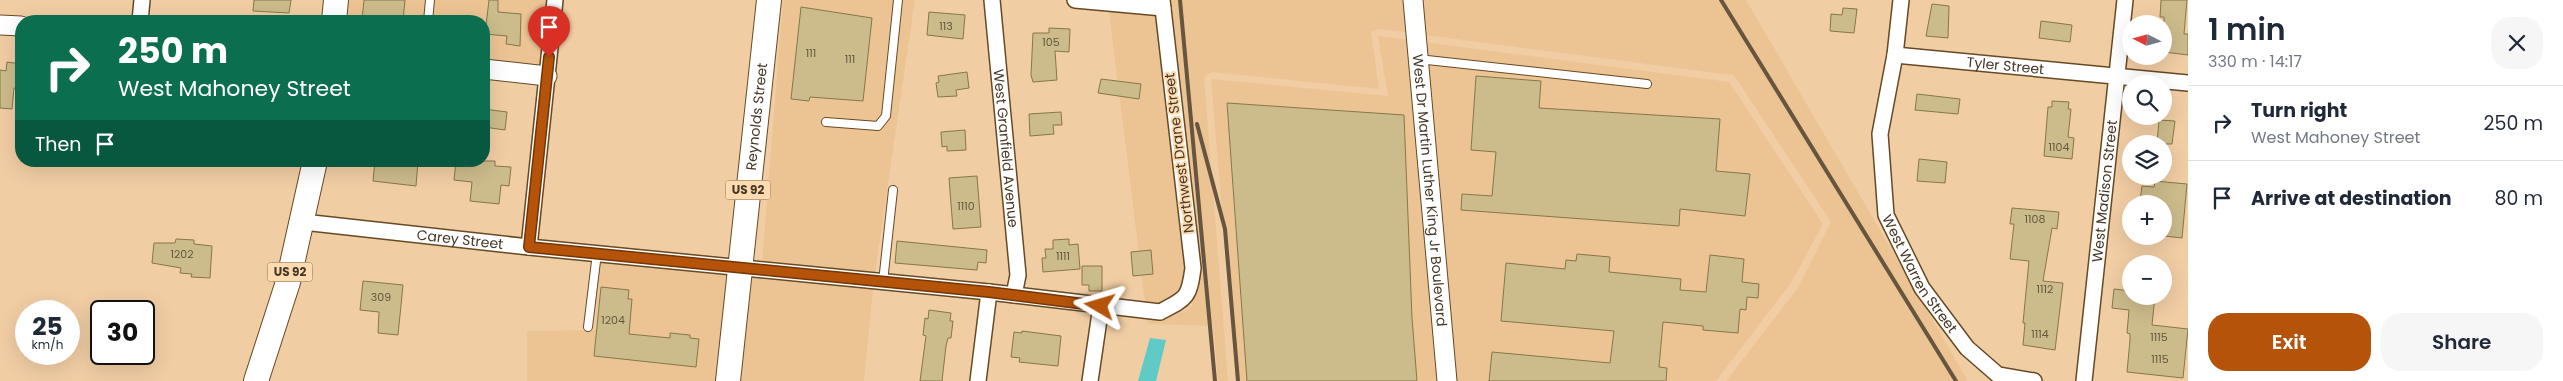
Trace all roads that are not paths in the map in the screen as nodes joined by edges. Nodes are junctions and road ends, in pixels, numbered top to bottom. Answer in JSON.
{"nodes":[{"id":1,"x":142,"y":0,"type":"edge"},
{"id":2,"x":336,"y":0,"type":"edge"},
{"id":3,"x":430,"y":0,"type":"edge"},
{"id":4,"x":555,"y":0,"type":"edge"},
{"id":5,"x":769,"y":0,"type":"edge"},
{"id":6,"x":898,"y":0,"type":"edge"},
{"id":7,"x":992,"y":0,"type":"edge"},
{"id":8,"x":1075,"y":0,"type":"edge"},
{"id":9,"x":1413,"y":0,"type":"edge"},
{"id":10,"x":1901,"y":0,"type":"edge"},
{"id":11,"x":2125,"y":0,"type":"edge"},
{"id":12,"x":1162,"y":4,"type":"edge"},
{"id":13,"x":141,"y":15,"type":"edge"},
{"id":14,"x":335,"y":15,"type":"edge"},
{"id":15,"x":429,"y":15,"type":"edge"},
{"id":16,"x":0,"y":25,"type":"edge"},
{"id":17,"x":15,"y":26,"type":"edge"},
{"id":18,"x":1895,"y":55,"type":"junction"},
{"id":19,"x":1418,"y":59,"type":"junction"},
{"id":20,"x":490,"y":70,"type":"edge"},
{"id":21,"x":547,"y":76,"type":"junction"},
{"id":22,"x":2116,"y":77,"type":"junction"},
{"id":23,"x":2188,"y":83,"type":"edge"},
{"id":24,"x":1647,"y":84,"type":"dead end"},
{"id":25,"x":826,"y":122,"type":"dead end"},
{"id":26,"x":314,"y":167,"type":"edge"},
{"id":27,"x":893,"y":190,"type":"dead end"},
{"id":28,"x":303,"y":222,"type":"junction"},
{"id":29,"x":529,"y":247,"type":"junction"},
{"id":30,"x":597,"y":253,"type":"junction"},
{"id":31,"x":740,"y":268,"type":"junction"},
{"id":32,"x":883,"y":282,"type":"junction"},
{"id":33,"x":989,"y":292,"type":"junction"},
{"id":34,"x":1014,"y":295,"type":"junction"},
{"id":35,"x":1180,"y":302,"type":"joint"},
{"id":36,"x":1100,"y":306,"type":"junction"},
{"id":37,"x":588,"y":327,"type":"dead end"},
{"id":38,"x":256,"y":381,"type":"edge"},
{"id":39,"x":728,"y":381,"type":"edge"},
{"id":40,"x":978,"y":381,"type":"edge"},
{"id":41,"x":1090,"y":381,"type":"edge"},
{"id":42,"x":1447,"y":381,"type":"edge"},
{"id":43,"x":2034,"y":381,"type":"edge"},
{"id":44,"x":2084,"y":381,"type":"edge"}],
"edges":[{"from":1,"to":13,"type":"street"},
{"from":2,"to":14,"type":"main road"},
{"from":3,"to":15,"type":"lane"},
{"from":4,"to":21,"type":"street"},
{"from":5,"to":31,"type":"main road","name":"Reynolds Street","number":"US 92"},
{"from":6,"to":25,"type":"lane"},
{"from":7,"to":34,"type":"street","name":"West Granfield Avenue"},
{"from":8,"to":12,"type":"street"},
{"from":9,"to":19,"type":"street","name":"West Dr Martin Luther King Jr Boulevard"},
{"from":10,"to":18,"type":"street","name":"West Warren Street"},
{"from":11,"to":22,"type":"street","name":"West Madison Street"},
{"from":12,"to":35,"type":"street","name":"Northwest Drane Street"},
{"from":16,"to":17,"type":"street"},
{"from":18,"to":22,"type":"street","name":"Tyler Street"},
{"from":18,"to":43,"type":"street","name":"West Warren Street"},
{"from":19,"to":24,"type":"lane"},
{"from":19,"to":42,"type":"street","name":"West Dr Martin Luther King Jr Boulevard"},
{"from":20,"to":21,"type":"street"},
{"from":21,"to":29,"type":"street"},
{"from":22,"to":23,"type":"street","name":"Tyler Street"},
{"from":22,"to":44,"type":"street","name":"West Madison Street"},
{"from":26,"to":28,"type":"main road","number":"US 92"},
{"from":27,"to":32,"type":"lane"},
{"from":28,"to":29,"type":"street","name":"Carey Street"},
{"from":28,"to":38,"type":"main road","number":"US 92"},
{"from":29,"to":30,"type":"street","name":"Carey Street"},
{"from":30,"to":31,"type":"street","name":"Carey Street"},
{"from":30,"to":37,"type":"lane"},
{"from":31,"to":32,"type":"street","name":"Carey Street"},
{"from":31,"to":39,"type":"main road","name":"Reynolds Street","number":"US 92"},
{"from":32,"to":33,"type":"street","name":"Carey Street"},
{"from":33,"to":34,"type":"street","name":"Carey Street"},
{"from":33,"to":40,"type":"street"},
{"from":34,"to":36,"type":"street","name":"Carey Street"},
{"from":35,"to":36,"type":"street","name":"Carey Street"},
{"from":36,"to":41,"type":"street"}]}
